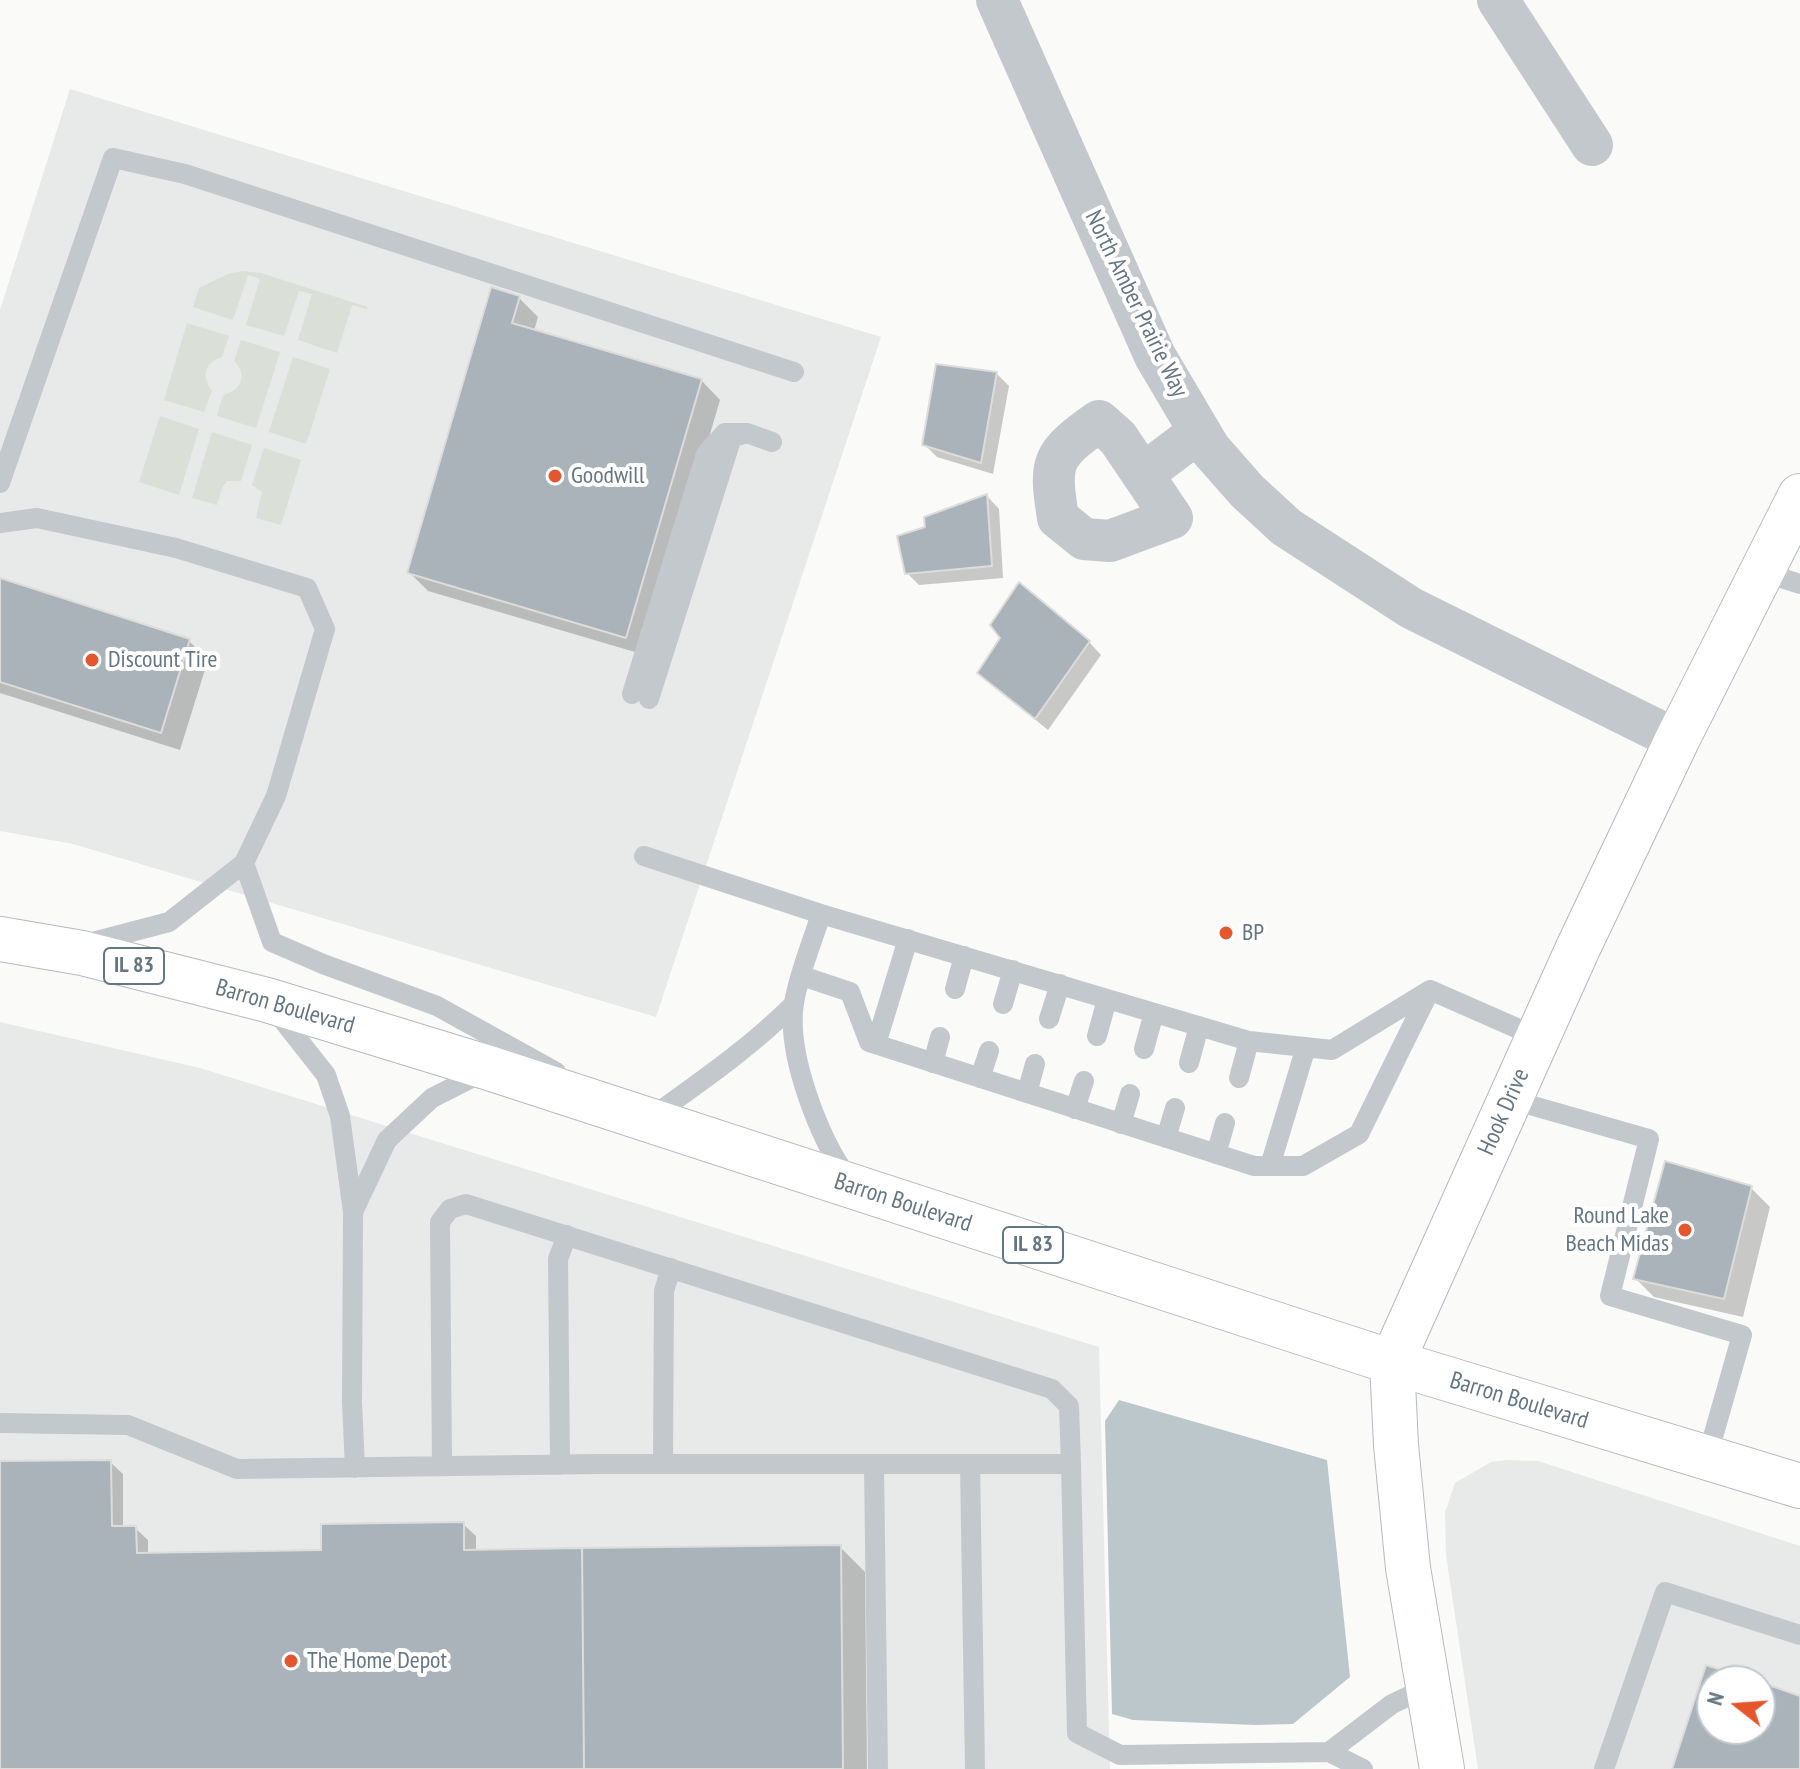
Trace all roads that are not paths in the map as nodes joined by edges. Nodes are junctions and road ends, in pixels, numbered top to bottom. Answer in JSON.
{"nodes":[{"id":1,"x":997,"y":0,"type":"edge"},
{"id":2,"x":1498,"y":0,"type":"edge"},
{"id":3,"x":1592,"y":145,"type":"dead end"},
{"id":4,"x":794,"y":372,"type":"dead end"},
{"id":5,"x":1199,"y":432,"type":"junction"},
{"id":6,"x":772,"y":442,"type":"dead end"},
{"id":7,"x":1143,"y":474,"type":"dead end"},
{"id":8,"x":0,"y":483,"type":"edge"},
{"id":9,"x":1800,"y":496,"type":"edge"},
{"id":10,"x":0,"y":523,"type":"edge"},
{"id":11,"x":1781,"y":578,"type":"edge"},
{"id":12,"x":640,"y":696,"type":"dead end"},
{"id":13,"x":1677,"y":740,"type":"junction"},
{"id":14,"x":644,"y":856,"type":"dead end"},
{"id":15,"x":244,"y":863,"type":"junction"},
{"id":16,"x":821,"y":914,"type":"junction"},
{"id":17,"x":0,"y":939,"type":"edge"},
{"id":18,"x":908,"y":939,"type":"junction"},
{"id":19,"x":63,"y":950,"type":"junction"},
{"id":20,"x":964,"y":956,"type":"junction"},
{"id":21,"x":1013,"y":970,"type":"junction"},
{"id":22,"x":802,"y":976,"type":"junction"},
{"id":23,"x":1060,"y":984,"type":"junction"},
{"id":24,"x":955,"y":989,"type":"dead end"},
{"id":25,"x":1430,"y":990,"type":"junction"},
{"id":26,"x":1107,"y":999,"type":"junction"},
{"id":27,"x":267,"y":1000,"type":"junction"},
{"id":28,"x":794,"y":1004,"type":"junction"},
{"id":29,"x":1003,"y":1004,"type":"dead end"},
{"id":30,"x":1154,"y":1013,"type":"junction"},
{"id":31,"x":1049,"y":1019,"type":"dead end"},
{"id":32,"x":1199,"y":1026,"type":"junction"},
{"id":33,"x":1097,"y":1036,"type":"dead end"},
{"id":34,"x":940,"y":1037,"type":"dead end"},
{"id":35,"x":1537,"y":1037,"type":"junction"},
{"id":36,"x":1249,"y":1041,"type":"junction"},
{"id":37,"x":876,"y":1044,"type":"junction"},
{"id":38,"x":1306,"y":1047,"type":"junction"},
{"id":39,"x":1144,"y":1049,"type":"dead end"},
{"id":40,"x":989,"y":1051,"type":"dead end"},
{"id":41,"x":933,"y":1063,"type":"junction"},
{"id":42,"x":1189,"y":1063,"type":"dead end"},
{"id":43,"x":1035,"y":1064,"type":"dead end"},
{"id":44,"x":489,"y":1068,"type":"junction"},
{"id":45,"x":980,"y":1078,"type":"junction"},
{"id":46,"x":1239,"y":1078,"type":"dead end"},
{"id":47,"x":1084,"y":1081,"type":"dead end"},
{"id":48,"x":1027,"y":1093,"type":"junction"},
{"id":49,"x":1130,"y":1094,"type":"dead end"},
{"id":50,"x":1509,"y":1099,"type":"junction"},
{"id":51,"x":1175,"y":1108,"type":"dead end"},
{"id":52,"x":1075,"y":1109,"type":"junction"},
{"id":53,"x":641,"y":1118,"type":"junction"},
{"id":54,"x":1225,"y":1123,"type":"dead end"},
{"id":55,"x":1121,"y":1124,"type":"junction"},
{"id":56,"x":1166,"y":1138,"type":"junction"},
{"id":57,"x":1216,"y":1154,"type":"junction"},
{"id":58,"x":1270,"y":1166,"type":"junction"},
{"id":59,"x":854,"y":1187,"type":"junction"},
{"id":60,"x":353,"y":1212,"type":"junction"},
{"id":61,"x":567,"y":1235,"type":"junction"},
{"id":62,"x":671,"y":1268,"type":"junction"},
{"id":63,"x":1392,"y":1362,"type":"junction"},
{"id":64,"x":0,"y":1423,"type":"edge"},
{"id":65,"x":1707,"y":1458,"type":"junction"},
{"id":66,"x":663,"y":1464,"type":"junction"},
{"id":67,"x":874,"y":1464,"type":"junction"},
{"id":68,"x":970,"y":1464,"type":"junction"},
{"id":69,"x":1071,"y":1464,"type":"junction"},
{"id":70,"x":560,"y":1465,"type":"junction"},
{"id":71,"x":442,"y":1466,"type":"junction"},
{"id":72,"x":355,"y":1468,"type":"junction"},
{"id":73,"x":1800,"y":1486,"type":"edge"},
{"id":74,"x":1800,"y":1635,"type":"edge"},
{"id":75,"x":1428,"y":1687,"type":"junction"},
{"id":76,"x":1329,"y":1752,"type":"junction"},
{"id":77,"x":878,"y":1769,"type":"edge"},
{"id":78,"x":975,"y":1769,"type":"edge"},
{"id":79,"x":1363,"y":1769,"type":"edge"},
{"id":80,"x":1442,"y":1769,"type":"edge"},
{"id":81,"x":1604,"y":1769,"type":"edge"}],
"edges":[{"from":1,"to":5,"type":"street","name":"North Amber Prairie Way"},
{"from":2,"to":3,"type":"street"},
{"from":4,"to":8,"type":"lane"},
{"from":5,"to":7,"type":"street"},
{"from":5,"to":13,"type":"street","name":"North Amber Prairie Way"},
{"from":6,"to":12,"type":"lane"},
{"from":9,"to":11,"type":"main road","name":"Hook Drive"},
{"from":10,"to":15,"type":"lane"},
{"from":11,"to":13,"type":"main road","name":"Hook Drive"},
{"from":13,"to":35,"type":"main road","name":"Hook Drive"},
{"from":14,"to":16,"type":"lane"},
{"from":15,"to":19,"type":"lane"},
{"from":15,"to":53,"type":"lane"},
{"from":16,"to":18,"type":"lane"},
{"from":16,"to":22,"type":"lane"},
{"from":17,"to":19,"type":"main road","name":"Barron Boulevard","number":"IL 83"},
{"from":18,"to":20,"type":"lane"},
{"from":18,"to":37,"type":"lane"},
{"from":19,"to":27,"type":"main road","name":"Barron Boulevard","number":"IL 83"},
{"from":20,"to":21,"type":"lane"},
{"from":20,"to":24,"type":"lane"},
{"from":21,"to":23,"type":"lane"},
{"from":21,"to":29,"type":"lane"},
{"from":22,"to":28,"type":"lane"},
{"from":22,"to":37,"type":"lane"},
{"from":23,"to":26,"type":"lane"},
{"from":23,"to":31,"type":"lane"},
{"from":25,"to":35,"type":"lane"},
{"from":25,"to":38,"type":"lane"},
{"from":25,"to":58,"type":"lane"},
{"from":26,"to":30,"type":"lane"},
{"from":26,"to":33,"type":"lane"},
{"from":27,"to":44,"type":"main road","name":"Barron Boulevard","number":"IL 83"},
{"from":27,"to":60,"type":"lane"},
{"from":28,"to":53,"type":"lane"},
{"from":28,"to":59,"type":"lane"},
{"from":30,"to":32,"type":"lane"},
{"from":30,"to":39,"type":"lane"},
{"from":32,"to":36,"type":"lane"},
{"from":32,"to":42,"type":"lane"},
{"from":34,"to":41,"type":"lane"},
{"from":35,"to":50,"type":"main road","name":"Hook Drive"},
{"from":36,"to":38,"type":"lane"},
{"from":36,"to":46,"type":"lane"},
{"from":37,"to":41,"type":"lane"},
{"from":38,"to":58,"type":"lane"},
{"from":40,"to":45,"type":"lane"},
{"from":41,"to":45,"type":"lane"},
{"from":43,"to":48,"type":"lane"},
{"from":44,"to":53,"type":"main road","name":"Barron Boulevard","number":"IL 83"},
{"from":44,"to":60,"type":"lane"},
{"from":45,"to":48,"type":"lane"},
{"from":47,"to":52,"type":"lane"},
{"from":48,"to":52,"type":"lane"},
{"from":49,"to":55,"type":"lane"},
{"from":50,"to":63,"type":"main road","name":"Hook Drive"},
{"from":50,"to":65,"type":"lane"},
{"from":51,"to":56,"type":"lane"},
{"from":52,"to":55,"type":"lane"},
{"from":53,"to":59,"type":"main road","name":"Barron Boulevard","number":"IL 83"},
{"from":54,"to":57,"type":"lane"},
{"from":55,"to":56,"type":"lane"},
{"from":56,"to":57,"type":"lane"},
{"from":57,"to":58,"type":"lane"},
{"from":59,"to":63,"type":"main road","name":"Barron Boulevard","number":"IL 83"},
{"from":60,"to":72,"type":"lane"},
{"from":61,"to":62,"type":"lane"},
{"from":61,"to":70,"type":"lane"},
{"from":61,"to":71,"type":"lane"},
{"from":62,"to":66,"type":"lane"},
{"from":62,"to":69,"type":"lane"},
{"from":63,"to":65,"type":"main road","name":"Barron Boulevard","number":"IL 83"},
{"from":63,"to":75,"type":"main road","name":"Hook Drive"},
{"from":64,"to":72,"type":"lane"},
{"from":65,"to":73,"type":"main road","name":"Barron Boulevard","number":"IL 83"},
{"from":66,"to":67,"type":"lane"},
{"from":66,"to":70,"type":"lane"},
{"from":67,"to":68,"type":"lane"},
{"from":67,"to":77,"type":"lane"},
{"from":68,"to":69,"type":"lane"},
{"from":68,"to":78,"type":"lane"},
{"from":69,"to":76,"type":"lane"},
{"from":70,"to":71,"type":"lane"},
{"from":71,"to":72,"type":"lane"},
{"from":74,"to":81,"type":"lane"},
{"from":75,"to":76,"type":"lane"},
{"from":75,"to":80,"type":"main road","name":"Hook Drive"},
{"from":76,"to":79,"type":"lane"}]}
